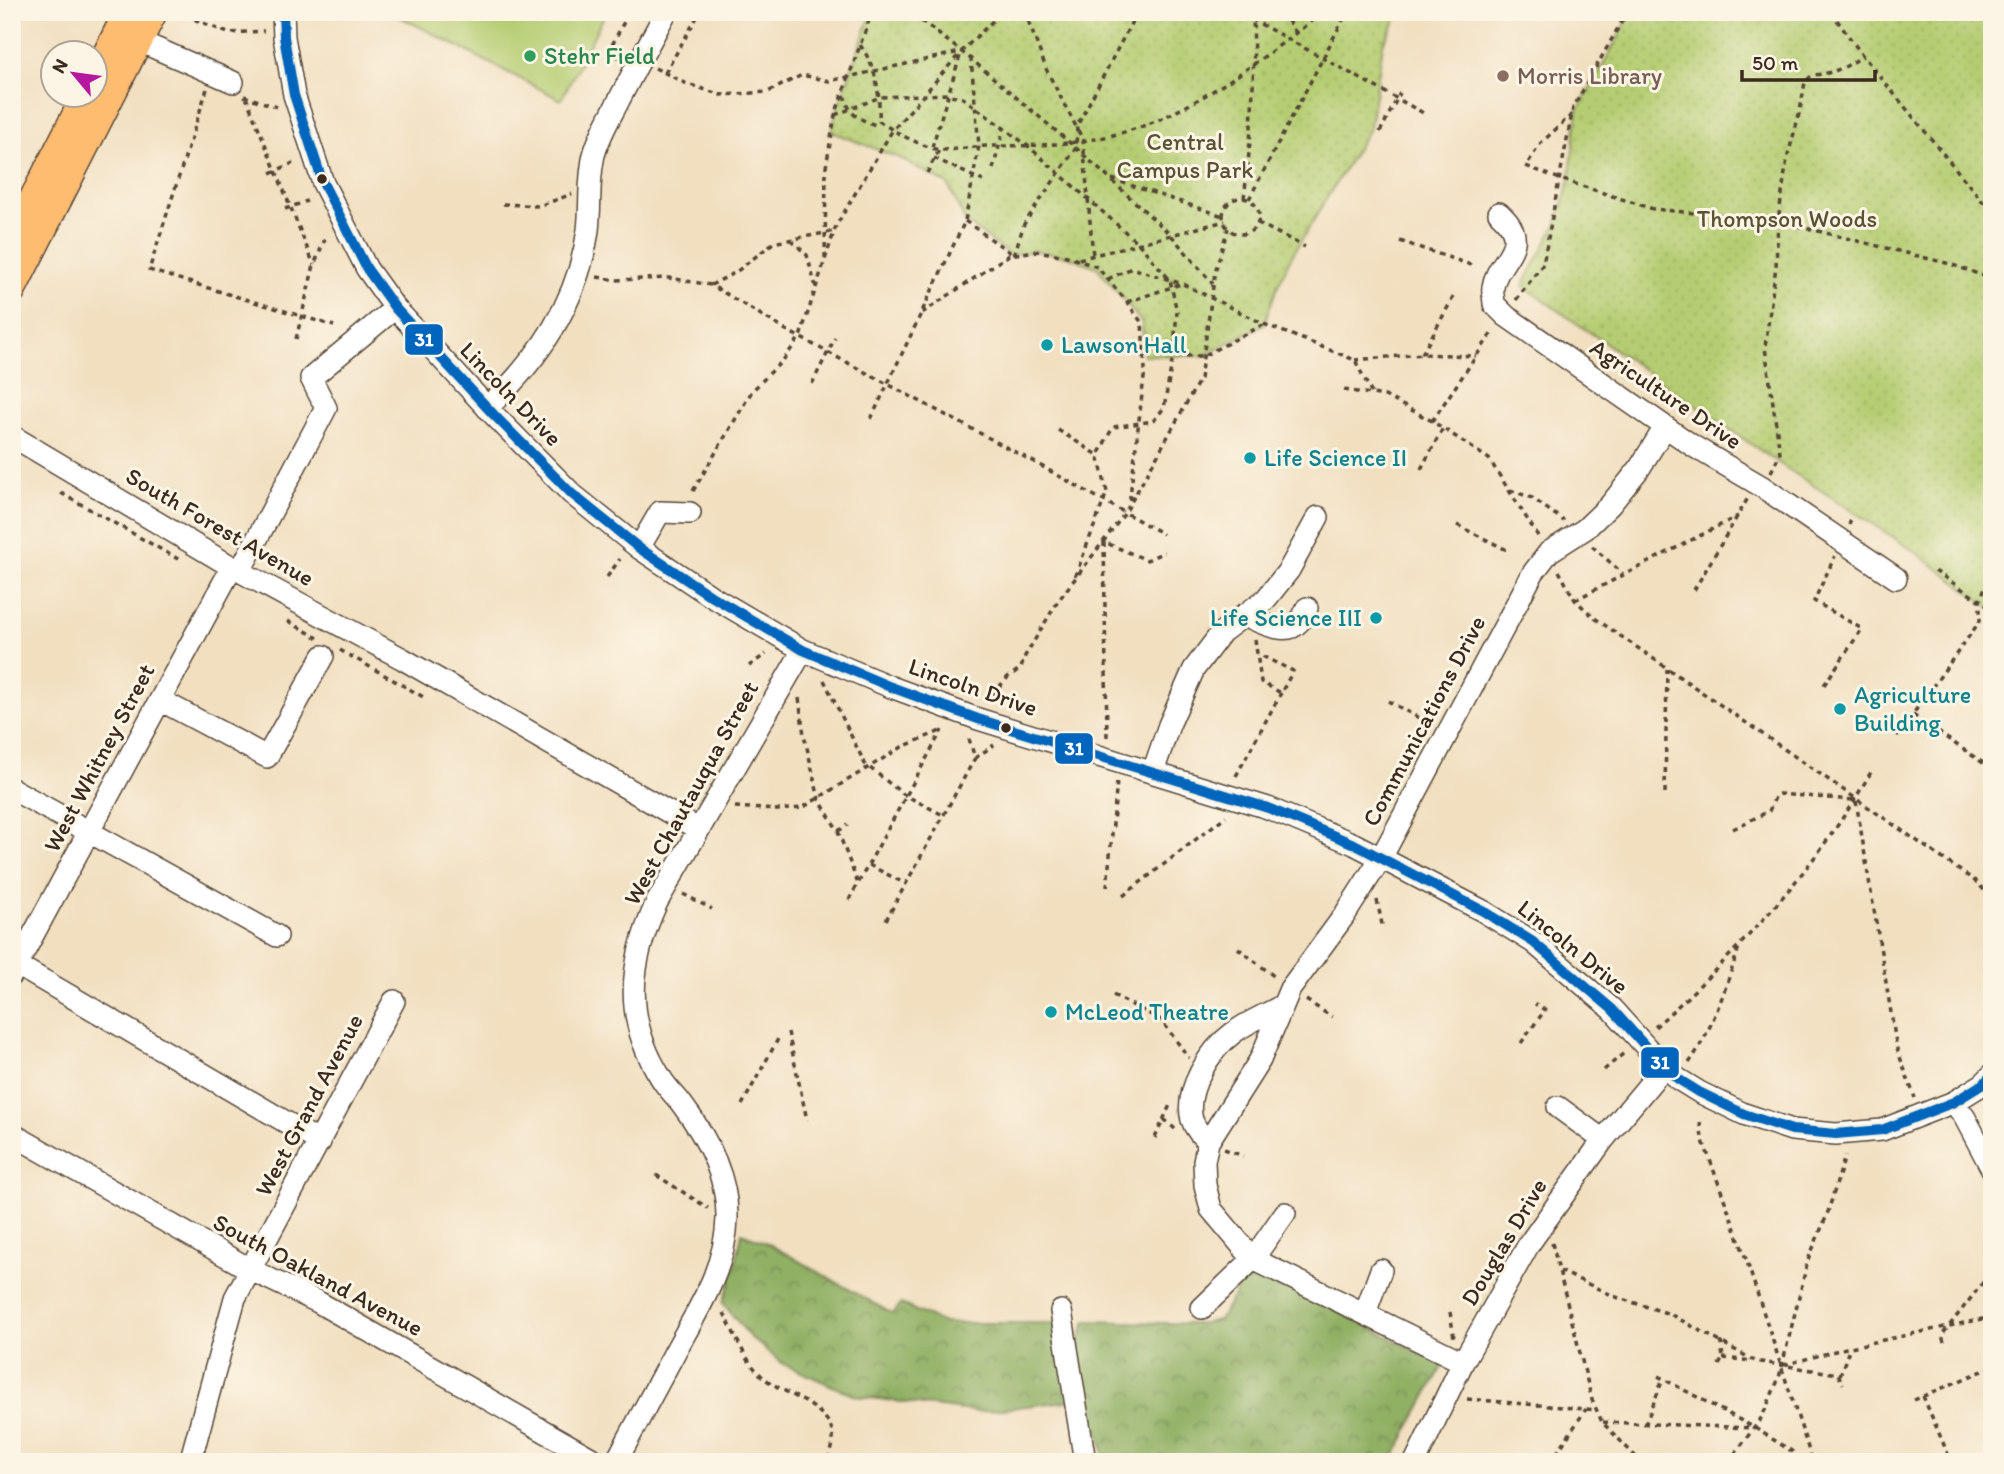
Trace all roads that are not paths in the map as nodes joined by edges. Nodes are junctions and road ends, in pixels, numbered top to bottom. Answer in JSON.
{"nodes":[{"id":1,"x":127,"y":12,"type":"edge"},
{"id":2,"x":154,"y":12,"type":"edge"},
{"id":3,"x":284,"y":12,"type":"edge"},
{"id":4,"x":666,"y":12,"type":"edge"},
{"id":5,"x":139,"y":41,"type":"junction"},
{"id":6,"x":108,"y":50,"type":"edge"},
{"id":7,"x":237,"y":90,"type":"road end"},
{"id":8,"x":79,"y":108,"type":"edge"},
{"id":9,"x":1499,"y":213,"type":"dead end"},
{"id":10,"x":12,"y":239,"type":"edge"},
{"id":11,"x":12,"y":290,"type":"edge"},
{"id":12,"x":395,"y":308,"type":"junction"},
{"id":13,"x":487,"y":408,"type":"junction"},
{"id":14,"x":1665,"y":428,"type":"junction"},
{"id":15,"x":12,"y":436,"type":"edge"},
{"id":16,"x":690,"y":513,"type":"dead end"},
{"id":17,"x":1318,"y":517,"type":"dead end"},
{"id":18,"x":639,"y":548,"type":"junction"},
{"id":19,"x":236,"y":569,"type":"junction"},
{"id":20,"x":1896,"y":579,"type":"dead end"},
{"id":21,"x":1307,"y":608,"type":"dead end"},
{"id":22,"x":1248,"y":617,"type":"junction"},
{"id":23,"x":803,"y":650,"type":"junction"},
{"id":24,"x":323,"y":656,"type":"dead end"},
{"id":25,"x":160,"y":700,"type":"junction"},
{"id":26,"x":1153,"y":772,"type":"junction"},
{"id":27,"x":12,"y":789,"type":"edge"},
{"id":28,"x":698,"y":828,"type":"junction"},
{"id":29,"x":89,"y":831,"type":"junction"},
{"id":30,"x":1381,"y":858,"type":"junction"},
{"id":31,"x":277,"y":936,"type":"dead end"},
{"id":32,"x":15,"y":970,"type":"edge"},
{"id":33,"x":394,"y":1001,"type":"dead end"},
{"id":34,"x":1281,"y":1006,"type":"junction"},
{"id":35,"x":1664,"y":1066,"type":"junction"},
{"id":36,"x":1992,"y":1075,"type":"edge"},
{"id":37,"x":1954,"y":1102,"type":"junction"},
{"id":38,"x":1558,"y":1107,"type":"dead end"},
{"id":39,"x":12,"y":1134,"type":"edge"},
{"id":40,"x":1603,"y":1140,"type":"junction"},
{"id":41,"x":320,"y":1142,"type":"junction"},
{"id":42,"x":1208,"y":1142,"type":"junction"},
{"id":43,"x":1992,"y":1169,"type":"edge"},
{"id":44,"x":1285,"y":1213,"type":"dead end"},
{"id":45,"x":1254,"y":1259,"type":"junction"},
{"id":46,"x":251,"y":1270,"type":"junction"},
{"id":47,"x":1381,"y":1270,"type":"dead end"},
{"id":48,"x":1202,"y":1308,"type":"dead end"},
{"id":49,"x":1061,"y":1311,"type":"dead end"},
{"id":50,"x":1365,"y":1314,"type":"junction"},
{"id":51,"x":1459,"y":1352,"type":"junction"},
{"id":52,"x":190,"y":1462,"type":"edge"},
{"id":53,"x":598,"y":1462,"type":"edge"},
{"id":54,"x":616,"y":1462,"type":"edge"},
{"id":55,"x":1086,"y":1462,"type":"edge"},
{"id":56,"x":1415,"y":1462,"type":"edge"}],
"edges":[{"from":1,"to":6,"type":"main road"},
{"from":2,"to":5,"type":"main road"},
{"from":3,"to":12,"type":"street","name":"Lincoln Drive"},
{"from":4,"to":13,"type":"street"},
{"from":5,"to":7,"type":"street"},
{"from":5,"to":11,"type":"main road"},
{"from":8,"to":10,"type":"main road"},
{"from":9,"to":14,"type":"street","name":"Agriculture Drive"},
{"from":12,"to":13,"type":"street","name":"Lincoln Drive"},
{"from":12,"to":19,"type":"street","name":"West Whitney Street"},
{"from":13,"to":18,"type":"street","name":"Lincoln Drive"},
{"from":14,"to":20,"type":"street","name":"Agriculture Drive"},
{"from":14,"to":30,"type":"street","name":"Communications Drive"},
{"from":15,"to":19,"type":"street","name":"South Forest Avenue"},
{"from":16,"to":18,"type":"street"},
{"from":17,"to":22,"type":"street"},
{"from":18,"to":23,"type":"street","name":"Lincoln Drive"},
{"from":19,"to":25,"type":"street","name":"West Whitney Street"},
{"from":19,"to":28,"type":"street","name":"South Forest Avenue"},
{"from":21,"to":22,"type":"street"},
{"from":22,"to":26,"type":"street"},
{"from":23,"to":26,"type":"street","name":"Lincoln Drive"},
{"from":23,"to":28,"type":"street","name":"West Chautauqua Street"},
{"from":24,"to":25,"type":"street"},
{"from":25,"to":29,"type":"street","name":"West Whitney Street"},
{"from":26,"to":30,"type":"street","name":"Lincoln Drive"},
{"from":27,"to":29,"type":"street"},
{"from":28,"to":54,"type":"street","name":"West Chautauqua Street"},
{"from":29,"to":31,"type":"street"},
{"from":29,"to":32,"type":"street","name":"West Whitney Street"},
{"from":30,"to":34,"type":"street","name":"Communications Drive"},
{"from":30,"to":35,"type":"street","name":"Lincoln Drive"},
{"from":32,"to":41,"type":"street"},
{"from":33,"to":41,"type":"street","name":"West Grand Avenue"},
{"from":34,"to":42,"type":"street","name":"Communications Drive"},
{"from":34,"to":42,"type":"street"},
{"from":35,"to":37,"type":"street","name":"Lincoln Drive"},
{"from":35,"to":40,"type":"street","name":"Douglas Drive"},
{"from":36,"to":37,"type":"street","name":"Lincoln Drive"},
{"from":37,"to":43,"type":"street"},
{"from":38,"to":40,"type":"street"},
{"from":39,"to":46,"type":"street","name":"South Oakland Avenue"},
{"from":40,"to":51,"type":"street","name":"Douglas Drive"},
{"from":41,"to":46,"type":"street","name":"West Grand Avenue"},
{"from":42,"to":45,"type":"street","name":"Communications Drive"},
{"from":44,"to":45,"type":"street"},
{"from":45,"to":48,"type":"street"},
{"from":45,"to":50,"type":"street","name":"Communications Drive"},
{"from":46,"to":52,"type":"street","name":"West Grand Avenue"},
{"from":46,"to":53,"type":"street","name":"South Oakland Avenue"},
{"from":47,"to":50,"type":"street"},
{"from":49,"to":55,"type":"street"},
{"from":50,"to":51,"type":"street","name":"Communications Drive"},
{"from":51,"to":56,"type":"street","name":"Douglas Drive"}]}
